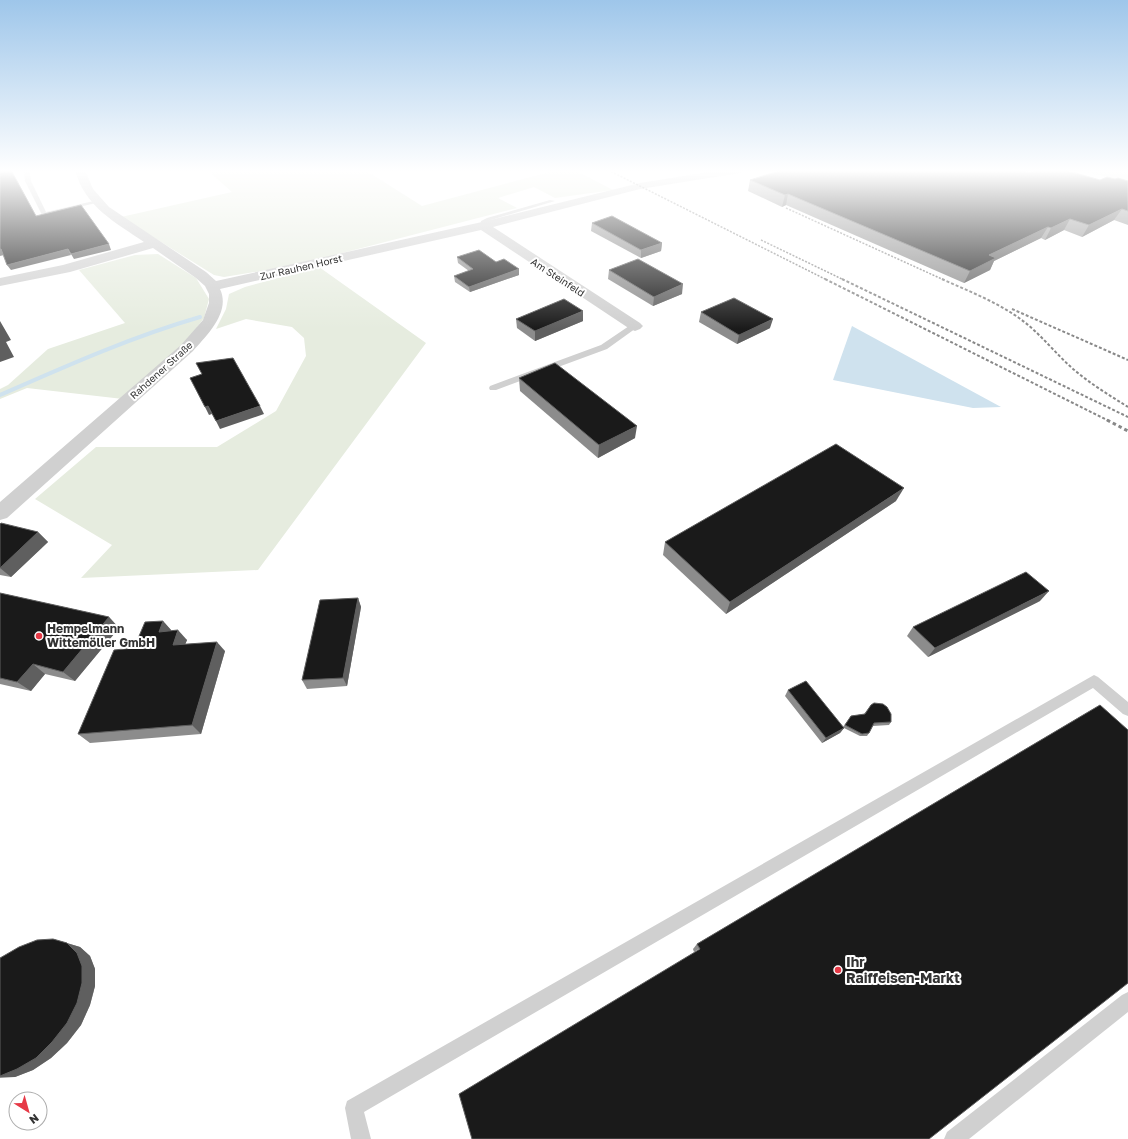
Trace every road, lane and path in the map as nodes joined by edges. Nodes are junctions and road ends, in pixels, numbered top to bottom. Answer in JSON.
{"nodes":[{"id":1,"x":124,"y":223,"type":"edge"},
{"id":2,"x":494,"y":223,"type":"edge"},
{"id":3,"x":483,"y":226,"type":"junction"},
{"id":4,"x":153,"y":244,"type":"junction"},
{"id":5,"x":1,"y":281,"type":"edge"},
{"id":6,"x":213,"y":286,"type":"junction"},
{"id":7,"x":635,"y":326,"type":"joint"},
{"id":8,"x":493,"y":388,"type":"dead end"},
{"id":9,"x":0,"y":513,"type":"edge"},
{"id":10,"x":1128,"y":710,"type":"edge"},
{"id":11,"x":1128,"y":1001,"type":"edge"},
{"id":12,"x":361,"y":1139,"type":"edge"},
{"id":13,"x":954,"y":1139,"type":"edge"}],
"edges":[{"from":1,"to":4,"type":"street"},
{"from":2,"to":3,"type":"street","name":"Zur Rauhen Horst"},
{"from":3,"to":6,"type":"street","name":"Zur Rauhen Horst"},
{"from":3,"to":7,"type":"street","name":"Am Steinfeld"},
{"from":4,"to":5,"type":"street"},
{"from":4,"to":6,"type":"street"},
{"from":6,"to":9,"type":"street","name":"Rahdener Straße"},
{"from":7,"to":8,"type":"lane"},
{"from":10,"to":12,"type":"lane"},
{"from":11,"to":13,"type":"lane"}]}
